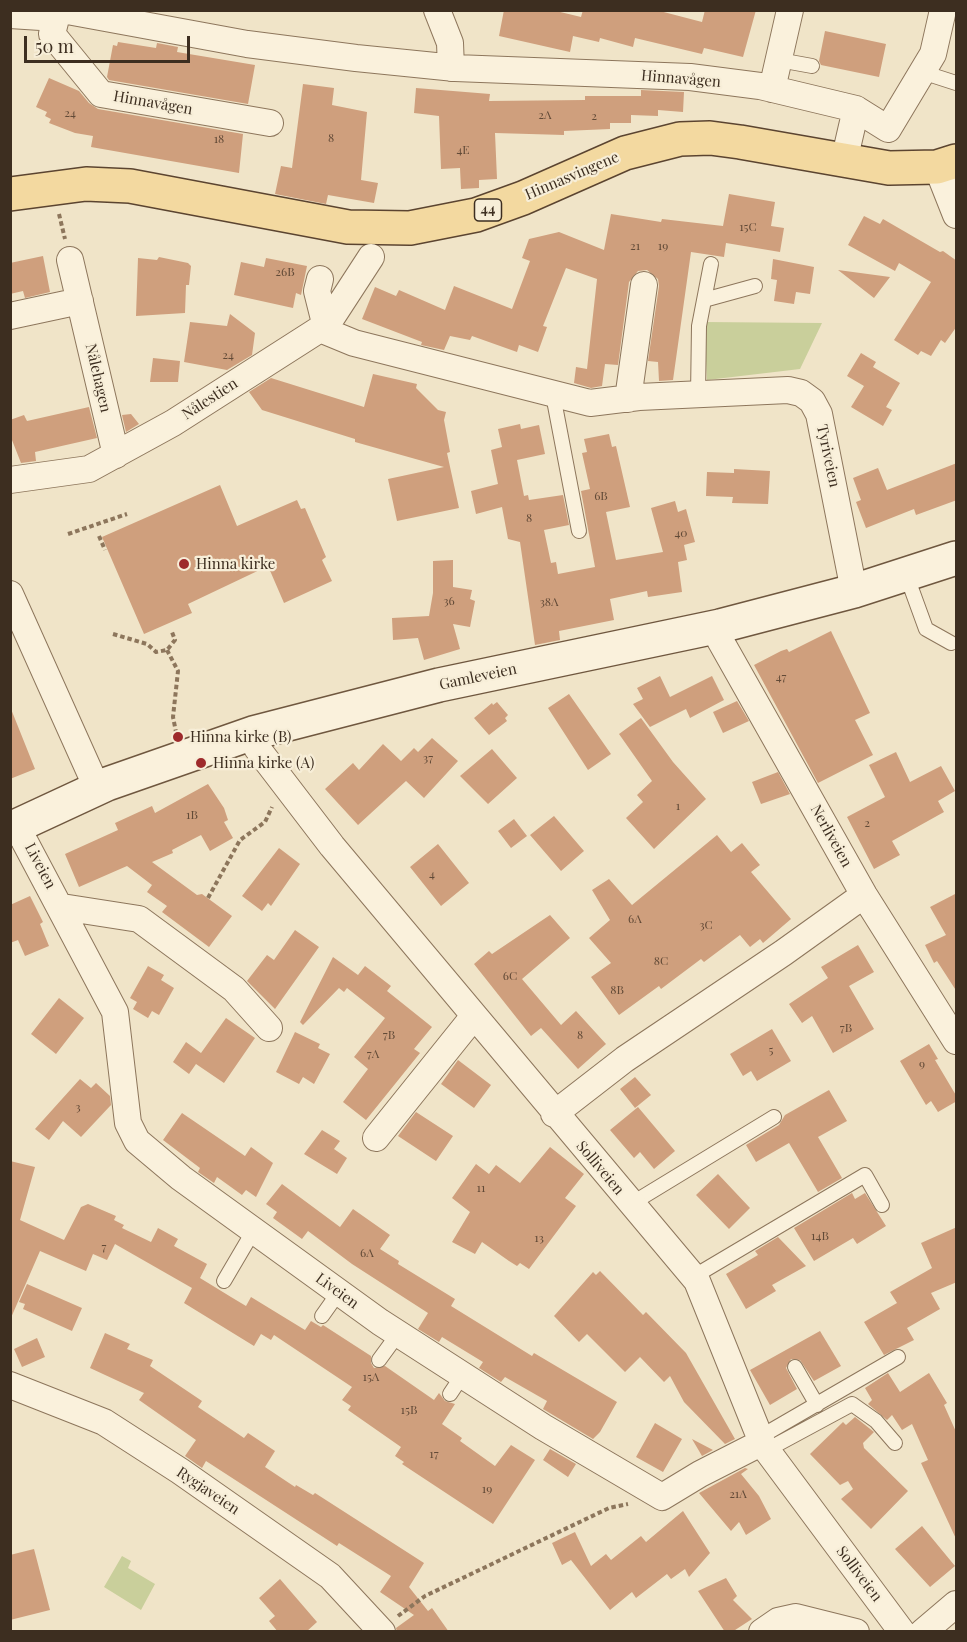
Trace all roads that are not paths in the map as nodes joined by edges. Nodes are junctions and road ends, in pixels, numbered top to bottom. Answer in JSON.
{"nodes":[{"id":1,"x":59,"y":10,"type":"edge"},
{"id":2,"x":437,"y":10,"type":"edge"},
{"id":3,"x":775,"y":10,"type":"edge"},
{"id":4,"x":790,"y":10,"type":"edge"},
{"id":5,"x":943,"y":10,"type":"edge"},
{"id":6,"x":10,"y":15,"type":"edge"},
{"id":7,"x":779,"y":60,"type":"junction"},
{"id":8,"x":812,"y":66,"type":"dead end"},
{"id":9,"x":451,"y":68,"type":"junction"},
{"id":10,"x":922,"y":72,"type":"junction"},
{"id":11,"x":957,"y":83,"type":"edge"},
{"id":12,"x":766,"y":87,"type":"junction"},
{"id":13,"x":856,"y":109,"type":"junction"},
{"id":14,"x":270,"y":123,"type":"dead end"},
{"id":15,"x":844,"y":161,"type":"junction"},
{"id":16,"x":947,"y":164,"type":"edge"},
{"id":17,"x":10,"y":194,"type":"edge"},
{"id":18,"x":957,"y":215,"type":"edge"},
{"id":19,"x":371,"y":257,"type":"dead end"},
{"id":20,"x":70,"y":260,"type":"road end"},
{"id":21,"x":711,"y":264,"type":"dead end"},
{"id":22,"x":320,"y":279,"type":"dead end"},
{"id":23,"x":644,"y":285,"type":"dead end"},
{"id":24,"x":755,"y":286,"type":"dead end"},
{"id":25,"x":704,"y":300,"type":"junction"},
{"id":26,"x":80,"y":302,"type":"junction"},
{"id":27,"x":10,"y":316,"type":"edge"},
{"id":28,"x":322,"y":326,"type":"junction"},
{"id":29,"x":553,"y":395,"type":"junction"},
{"id":30,"x":698,"y":395,"type":"junction"},
{"id":31,"x":628,"y":399,"type":"junction"},
{"id":32,"x":116,"y":455,"type":"junction"},
{"id":33,"x":10,"y":480,"type":"edge"},
{"id":34,"x":579,"y":531,"type":"dead end"},
{"id":35,"x":957,"y":558,"type":"edge"},
{"id":36,"x":906,"y":574,"type":"junction"},
{"id":37,"x":854,"y":591,"type":"junction"},
{"id":38,"x":10,"y":594,"type":"edge"},
{"id":39,"x":720,"y":626,"type":"junction"},
{"id":40,"x":951,"y":643,"type":"dead end"},
{"id":41,"x":253,"y":733,"type":"junction"},
{"id":42,"x":97,"y":788,"type":"junction"},
{"id":43,"x":14,"y":828,"type":"edge"},
{"id":44,"x":864,"y":895,"type":"junction"},
{"id":45,"x":62,"y":907,"type":"junction"},
{"id":46,"x":474,"y":1016,"type":"junction"},
{"id":47,"x":269,"y":1028,"type":"dead end"},
{"id":48,"x":957,"y":1041,"type":"edge"},
{"id":49,"x":554,"y":1114,"type":"junction"},
{"id":50,"x":774,"y":1117,"type":"dead end"},
{"id":51,"x":376,"y":1138,"type":"dead end"},
{"id":52,"x":631,"y":1204,"type":"junction"},
{"id":53,"x":882,"y":1205,"type":"dead end"},
{"id":54,"x":254,"y":1230,"type":"junction"},
{"id":55,"x":693,"y":1277,"type":"junction"},
{"id":56,"x":224,"y":1281,"type":"dead end"},
{"id":57,"x":339,"y":1292,"type":"junction"},
{"id":58,"x":322,"y":1316,"type":"dead end"},
{"id":59,"x":398,"y":1334,"type":"junction"},
{"id":60,"x":898,"y":1357,"type":"dead end"},
{"id":61,"x":379,"y":1360,"type":"dead end"},
{"id":62,"x":795,"y":1367,"type":"dead end"},
{"id":63,"x":10,"y":1385,"type":"edge"},
{"id":64,"x":817,"y":1405,"type":"junction"},
{"id":65,"x":761,"y":1441,"type":"junction"},
{"id":66,"x":895,"y":1443,"type":"dead end"},
{"id":67,"x":957,"y":1604,"type":"edge"},
{"id":68,"x":381,"y":1631,"type":"edge"},
{"id":69,"x":762,"y":1632,"type":"edge"},
{"id":70,"x":856,"y":1632,"type":"edge"},
{"id":71,"x":902,"y":1632,"type":"edge"},
{"id":72,"x":923,"y":1632,"type":"edge"}],
"edges":[{"from":1,"to":6,"type":"street"},
{"from":1,"to":9,"type":"street","name":"Hinnavågen"},
{"from":1,"to":14,"type":"street","name":"Hinnavågen"},
{"from":2,"to":9,"type":"street"},
{"from":3,"to":12,"type":"street"},
{"from":4,"to":7,"type":"street"},
{"from":5,"to":10,"type":"street"},
{"from":7,"to":8,"type":"lane"},
{"from":7,"to":12,"type":"street"},
{"from":9,"to":12,"type":"street","name":"Hinnavågen"},
{"from":10,"to":11,"type":"lane"},
{"from":10,"to":13,"type":"street","name":"Hinnavågen"},
{"from":12,"to":13,"type":"street","name":"Hinnavågen"},
{"from":13,"to":15,"type":"street"},
{"from":15,"to":16,"type":"main road","name":"Hinnasvingene","number":"44"},
{"from":15,"to":17,"type":"main road","name":"Hinnasvingene","number":"44"},
{"from":16,"to":18,"type":"street"},
{"from":19,"to":28,"type":"street","name":"Nålestien"},
{"from":20,"to":26,"type":"street","name":"Nålehagen"},
{"from":21,"to":25,"type":"lane"},
{"from":22,"to":28,"type":"street"},
{"from":23,"to":31,"type":"street"},
{"from":24,"to":25,"type":"lane"},
{"from":25,"to":30,"type":"lane"},
{"from":26,"to":27,"type":"street"},
{"from":26,"to":32,"type":"street","name":"Nålehagen"},
{"from":28,"to":29,"type":"street","name":"Tyriveien"},
{"from":28,"to":32,"type":"street","name":"Nålestien"},
{"from":29,"to":31,"type":"street","name":"Tyriveien"},
{"from":29,"to":34,"type":"lane"},
{"from":30,"to":31,"type":"street","name":"Tyriveien"},
{"from":30,"to":37,"type":"street","name":"Tyriveien"},
{"from":32,"to":33,"type":"street","name":"Nålestien"},
{"from":35,"to":36,"type":"street","name":"Gamleveien"},
{"from":36,"to":37,"type":"street","name":"Gamleveien"},
{"from":36,"to":40,"type":"lane"},
{"from":37,"to":39,"type":"street","name":"Gamleveien"},
{"from":38,"to":42,"type":"street"},
{"from":39,"to":41,"type":"street","name":"Gamleveien"},
{"from":39,"to":44,"type":"street","name":"Nerliveien"},
{"from":41,"to":42,"type":"street","name":"Gamleveien"},
{"from":41,"to":46,"type":"street","name":"Solliveien"},
{"from":42,"to":43,"type":"street","name":"Gamleveien"},
{"from":43,"to":45,"type":"street","name":"Liveien"},
{"from":44,"to":48,"type":"street","name":"Nerliveien"},
{"from":44,"to":49,"type":"street"},
{"from":45,"to":47,"type":"street","name":"Liveien"},
{"from":45,"to":54,"type":"street","name":"Liveien"},
{"from":46,"to":49,"type":"street","name":"Solliveien"},
{"from":46,"to":51,"type":"street"},
{"from":49,"to":52,"type":"street","name":"Solliveien"},
{"from":50,"to":52,"type":"lane"},
{"from":52,"to":55,"type":"street","name":"Solliveien"},
{"from":53,"to":55,"type":"lane"},
{"from":54,"to":56,"type":"lane"},
{"from":54,"to":57,"type":"street","name":"Liveien"},
{"from":55,"to":65,"type":"street","name":"Solliveien"},
{"from":57,"to":58,"type":"lane"},
{"from":57,"to":59,"type":"street","name":"Liveien"},
{"from":59,"to":61,"type":"lane"},
{"from":59,"to":65,"type":"street","name":"Liveien"},
{"from":60,"to":64,"type":"lane"},
{"from":62,"to":64,"type":"lane"},
{"from":63,"to":68,"type":"street","name":"Rygjaveien"},
{"from":64,"to":65,"type":"lane"},
{"from":65,"to":66,"type":"lane"},
{"from":65,"to":71,"type":"street","name":"Solliveien"},
{"from":67,"to":72,"type":"street"},
{"from":69,"to":70,"type":"street"}]}
